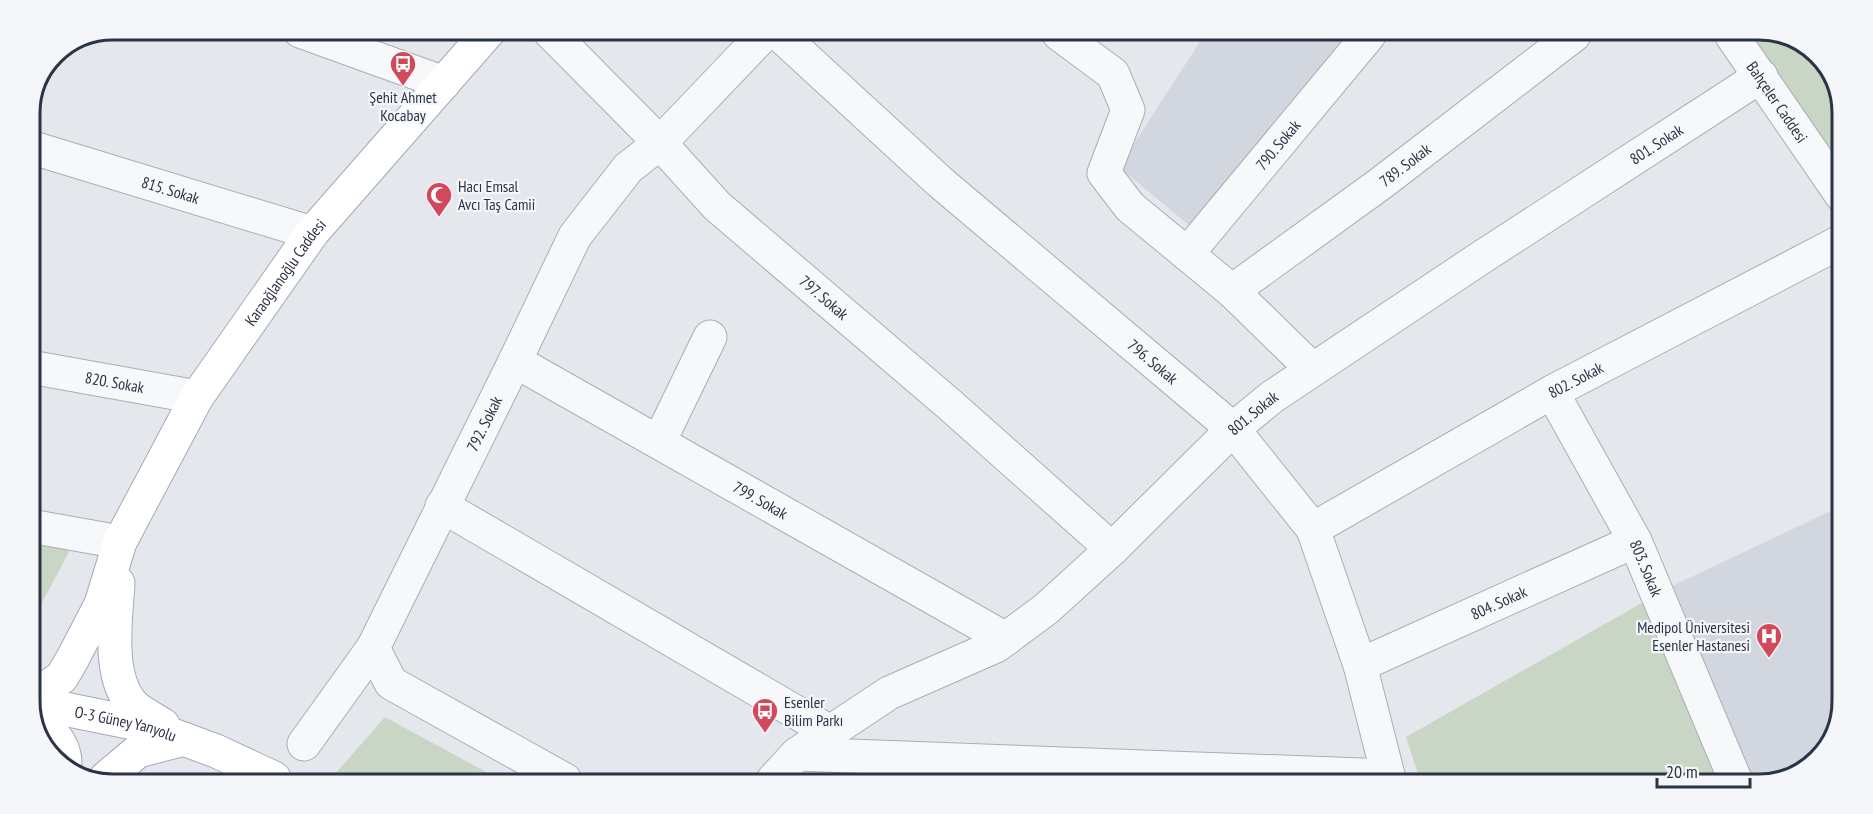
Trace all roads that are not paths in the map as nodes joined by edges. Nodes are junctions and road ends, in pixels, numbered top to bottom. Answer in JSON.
{"nodes":[{"id":1,"x":328,"y":41,"type":"edge"},
{"id":2,"x":480,"y":41,"type":"edge"},
{"id":3,"x":559,"y":41,"type":"edge"},
{"id":4,"x":757,"y":41,"type":"edge"},
{"id":5,"x":787,"y":41,"type":"edge"},
{"id":6,"x":1070,"y":41,"type":"edge"},
{"id":7,"x":1364,"y":41,"type":"edge"},
{"id":8,"x":1566,"y":41,"type":"edge"},
{"id":9,"x":1736,"y":41,"type":"edge"},
{"id":10,"x":1761,"y":76,"type":"junction"},
{"id":11,"x":444,"y":83,"type":"junction"},
{"id":12,"x":660,"y":143,"type":"junction"},
{"id":13,"x":41,"y":150,"type":"edge"},
{"id":14,"x":1832,"y":181,"type":"edge"},
{"id":15,"x":312,"y":233,"type":"junction"},
{"id":16,"x":1832,"y":245,"type":"edge"},
{"id":17,"x":1187,"y":254,"type":"junction"},
{"id":18,"x":1232,"y":291,"type":"junction"},
{"id":19,"x":710,"y":337,"type":"dead end"},
{"id":20,"x":515,"y":362,"type":"junction"},
{"id":21,"x":41,"y":369,"type":"edge"},
{"id":22,"x":1312,"y":369,"type":"junction"},
{"id":23,"x":1552,"y":392,"type":"junction"},
{"id":24,"x":197,"y":397,"type":"junction"},
{"id":25,"x":1233,"y":429,"type":"junction"},
{"id":26,"x":659,"y":442,"type":"junction"},
{"id":27,"x":442,"y":506,"type":"junction"},
{"id":28,"x":41,"y":528,"type":"edge"},
{"id":29,"x":1313,"y":529,"type":"junction"},
{"id":30,"x":1635,"y":541,"type":"junction"},
{"id":31,"x":120,"y":542,"type":"junction"},
{"id":32,"x":1112,"y":549,"type":"junction"},
{"id":33,"x":1006,"y":639,"type":"junction"},
{"id":34,"x":373,"y":648,"type":"junction"},
{"id":35,"x":1360,"y":665,"type":"junction"},
{"id":36,"x":41,"y":694,"type":"edge"},
{"id":37,"x":41,"y":705,"type":"edge"},
{"id":38,"x":43,"y":719,"type":"edge"},
{"id":39,"x":830,"y":732,"type":"junction"},
{"id":40,"x":184,"y":739,"type":"junction"},
{"id":41,"x":304,"y":744,"type":"dead end"},
{"id":42,"x":63,"y":753,"type":"edge"},
{"id":43,"x":797,"y":754,"type":"junction"},
{"id":44,"x":111,"y":774,"type":"edge"},
{"id":45,"x":265,"y":774,"type":"edge"},
{"id":46,"x":554,"y":774,"type":"edge"},
{"id":47,"x":779,"y":774,"type":"edge"},
{"id":48,"x":1271,"y":774,"type":"edge"},
{"id":49,"x":1388,"y":774,"type":"edge"},
{"id":50,"x":1733,"y":774,"type":"edge"}],
"edges":[{"from":1,"to":11,"type":"street"},
{"from":2,"to":11,"type":"main road","name":"Karaoğlanoğlu Caddesi"},
{"from":3,"to":12,"type":"street","name":"797. Sokak"},
{"from":4,"to":12,"type":"street","name":"792. Sokak"},
{"from":5,"to":25,"type":"street","name":"796. Sokak"},
{"from":6,"to":17,"type":"street"},
{"from":7,"to":17,"type":"street","name":"790. Sokak"},
{"from":8,"to":18,"type":"street","name":"789. Sokak"},
{"from":9,"to":10,"type":"street","name":"Bahçeler Caddesi"},
{"from":10,"to":14,"type":"street","name":"Bahçeler Caddesi"},
{"from":10,"to":22,"type":"street","name":"801. Sokak"},
{"from":11,"to":15,"type":"main road","name":"Karaoğlanoğlu Caddesi"},
{"from":12,"to":20,"type":"street","name":"792. Sokak"},
{"from":12,"to":32,"type":"street","name":"797. Sokak"},
{"from":13,"to":15,"type":"street","name":"815. Sokak"},
{"from":15,"to":24,"type":"main road","name":"Karaoğlanoğlu Caddesi"},
{"from":16,"to":23,"type":"street","name":"802. Sokak"},
{"from":17,"to":18,"type":"street"},
{"from":18,"to":22,"type":"street"},
{"from":19,"to":26,"type":"street"},
{"from":20,"to":26,"type":"street","name":"799. Sokak"},
{"from":20,"to":27,"type":"street","name":"792. Sokak"},
{"from":21,"to":24,"type":"street","name":"820. Sokak"},
{"from":22,"to":25,"type":"street","name":"801. Sokak"},
{"from":23,"to":29,"type":"street","name":"802. Sokak"},
{"from":23,"to":30,"type":"street","name":"803. Sokak"},
{"from":24,"to":31,"type":"main road","name":"Karaoğlanoğlu Caddesi"},
{"from":25,"to":29,"type":"street","name":"796. Sokak"},
{"from":25,"to":32,"type":"street","name":"801. Sokak"},
{"from":26,"to":33,"type":"street","name":"799. Sokak"},
{"from":27,"to":34,"type":"street","name":"792. Sokak"},
{"from":27,"to":39,"type":"street"},
{"from":28,"to":31,"type":"street"},
{"from":29,"to":35,"type":"street","name":"796. Sokak"},
{"from":30,"to":35,"type":"street","name":"804. Sokak"},
{"from":30,"to":50,"type":"street","name":"803. Sokak"},
{"from":31,"to":36,"type":"main road"},
{"from":31,"to":40,"type":"main road"},
{"from":32,"to":33,"type":"street","name":"801. Sokak"},
{"from":33,"to":39,"type":"street","name":"801. Sokak"},
{"from":34,"to":41,"type":"street","name":"792. Sokak"},
{"from":34,"to":46,"type":"street"},
{"from":35,"to":49,"type":"street","name":"796. Sokak"},
{"from":37,"to":40,"type":"main road","name":"O-3 Güney Yanyolu"},
{"from":38,"to":42,"type":"main road"},
{"from":39,"to":43,"type":"street","name":"801. Sokak"},
{"from":40,"to":44,"type":"main road"},
{"from":40,"to":45,"type":"main road"},
{"from":43,"to":47,"type":"street","name":"801. Sokak"},
{"from":43,"to":48,"type":"street"}]}
